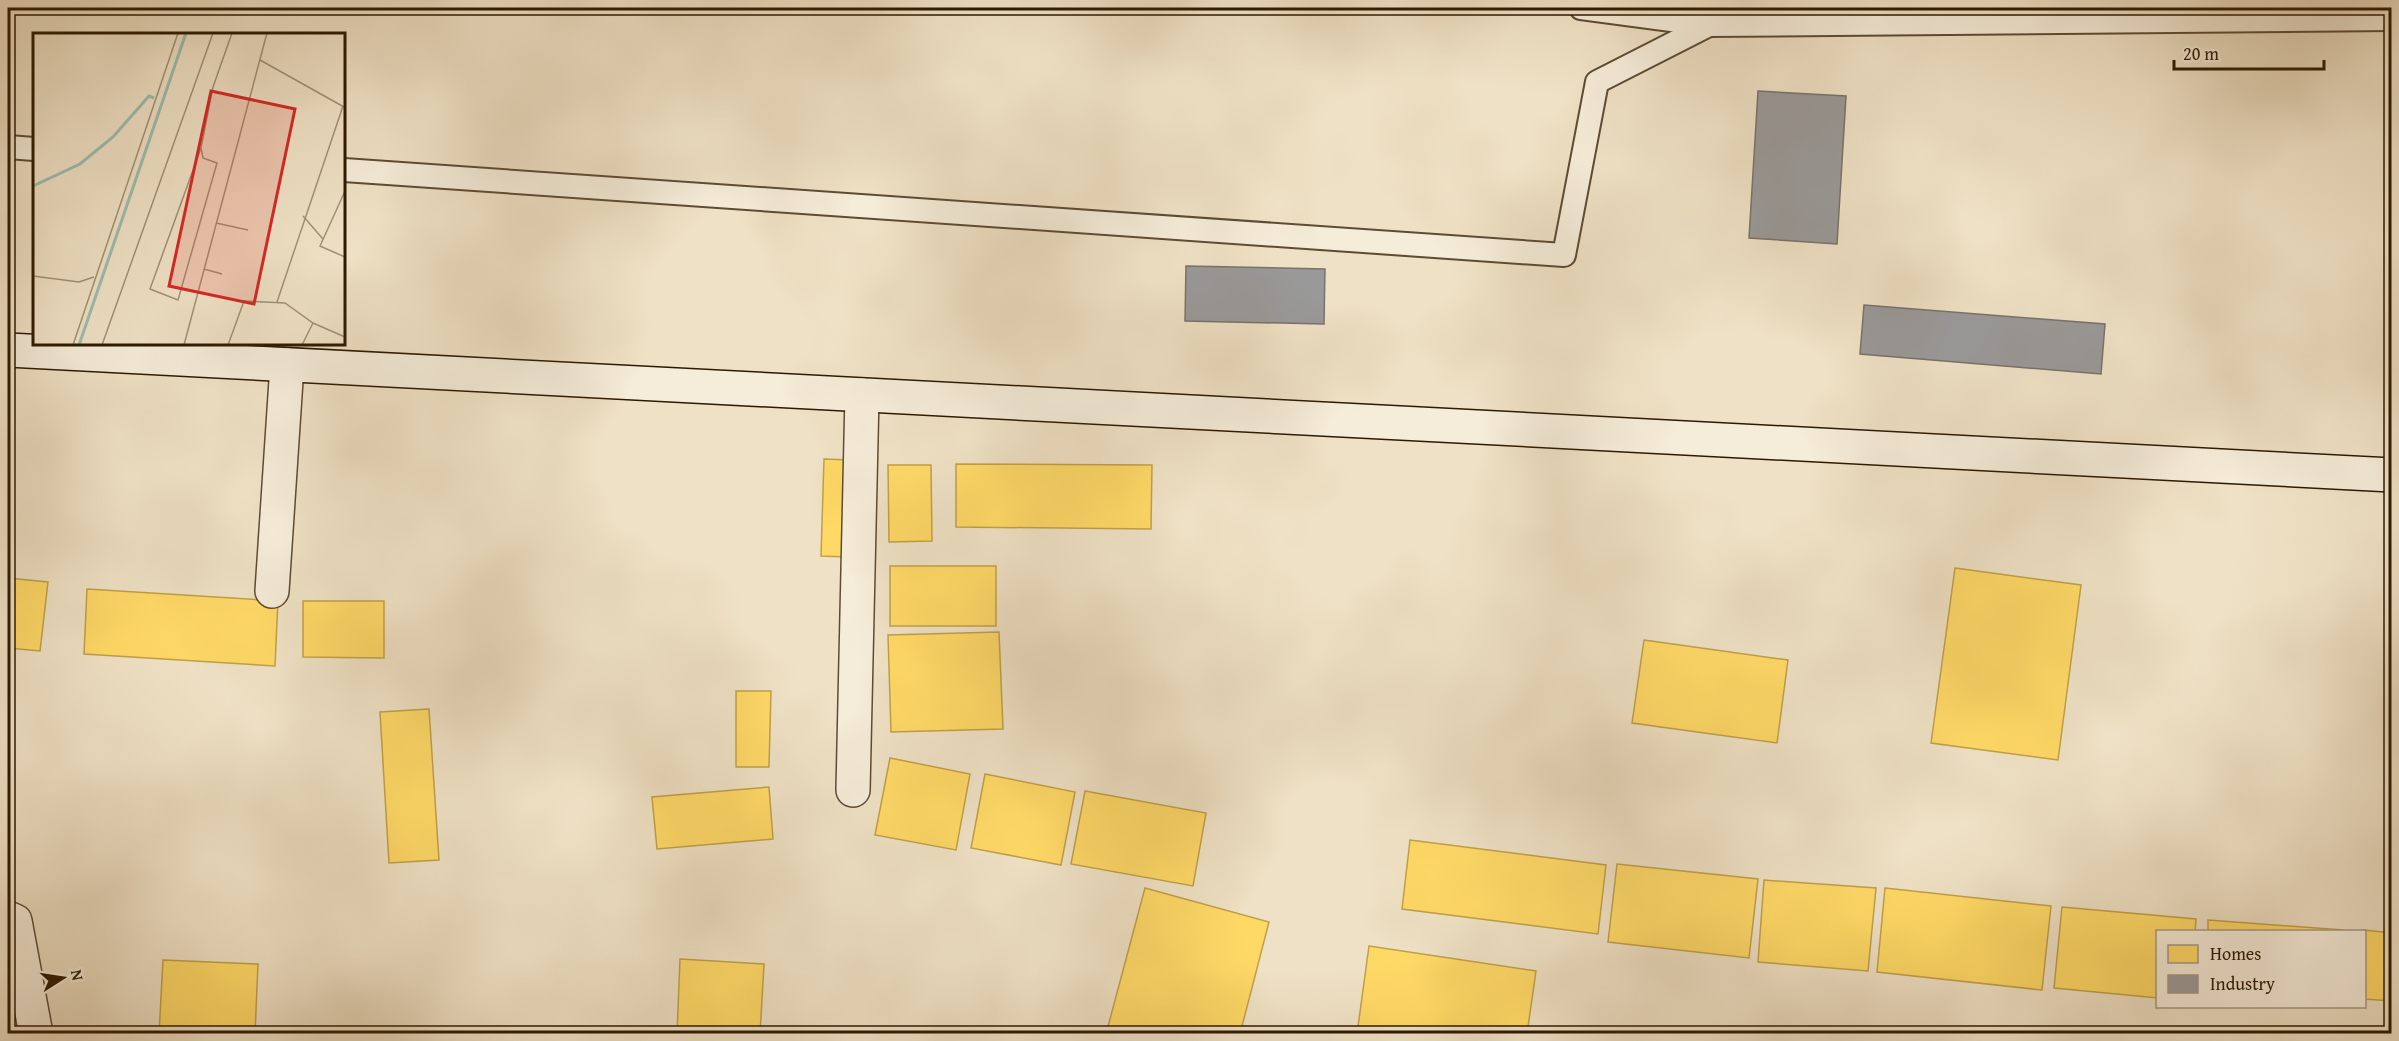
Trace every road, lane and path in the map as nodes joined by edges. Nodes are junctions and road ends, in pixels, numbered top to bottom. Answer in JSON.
{"nodes":[{"id":1,"x":1581,"y":8,"type":"edge"},
{"id":2,"x":2391,"y":19,"type":"edge"},
{"id":3,"x":1709,"y":25,"type":"junction"},
{"id":4,"x":8,"y":147,"type":"edge"},
{"id":5,"x":33,"y":149,"type":"edge"},
{"id":6,"x":345,"y":170,"type":"edge"},
{"id":7,"x":8,"y":350,"type":"edge"},
{"id":8,"x":287,"y":365,"type":"junction"},
{"id":9,"x":862,"y":395,"type":"junction"},
{"id":10,"x":2391,"y":475,"type":"edge"},
{"id":11,"x":272,"y":591,"type":"dead end"},
{"id":12,"x":853,"y":790,"type":"dead end"},
{"id":13,"x":8,"y":918,"type":"edge"},
{"id":14,"x":36,"y":1034,"type":"edge"}],
"edges":[{"from":1,"to":3,"type":"lane"},
{"from":2,"to":3,"type":"lane"},
{"from":3,"to":6,"type":"lane"},
{"from":4,"to":5,"type":"lane"},
{"from":7,"to":8,"type":"main road"},
{"from":8,"to":9,"type":"main road"},
{"from":8,"to":11,"type":"main road"},
{"from":9,"to":10,"type":"main road"},
{"from":9,"to":12,"type":"main road"},
{"from":13,"to":14,"type":"main road"}]}
